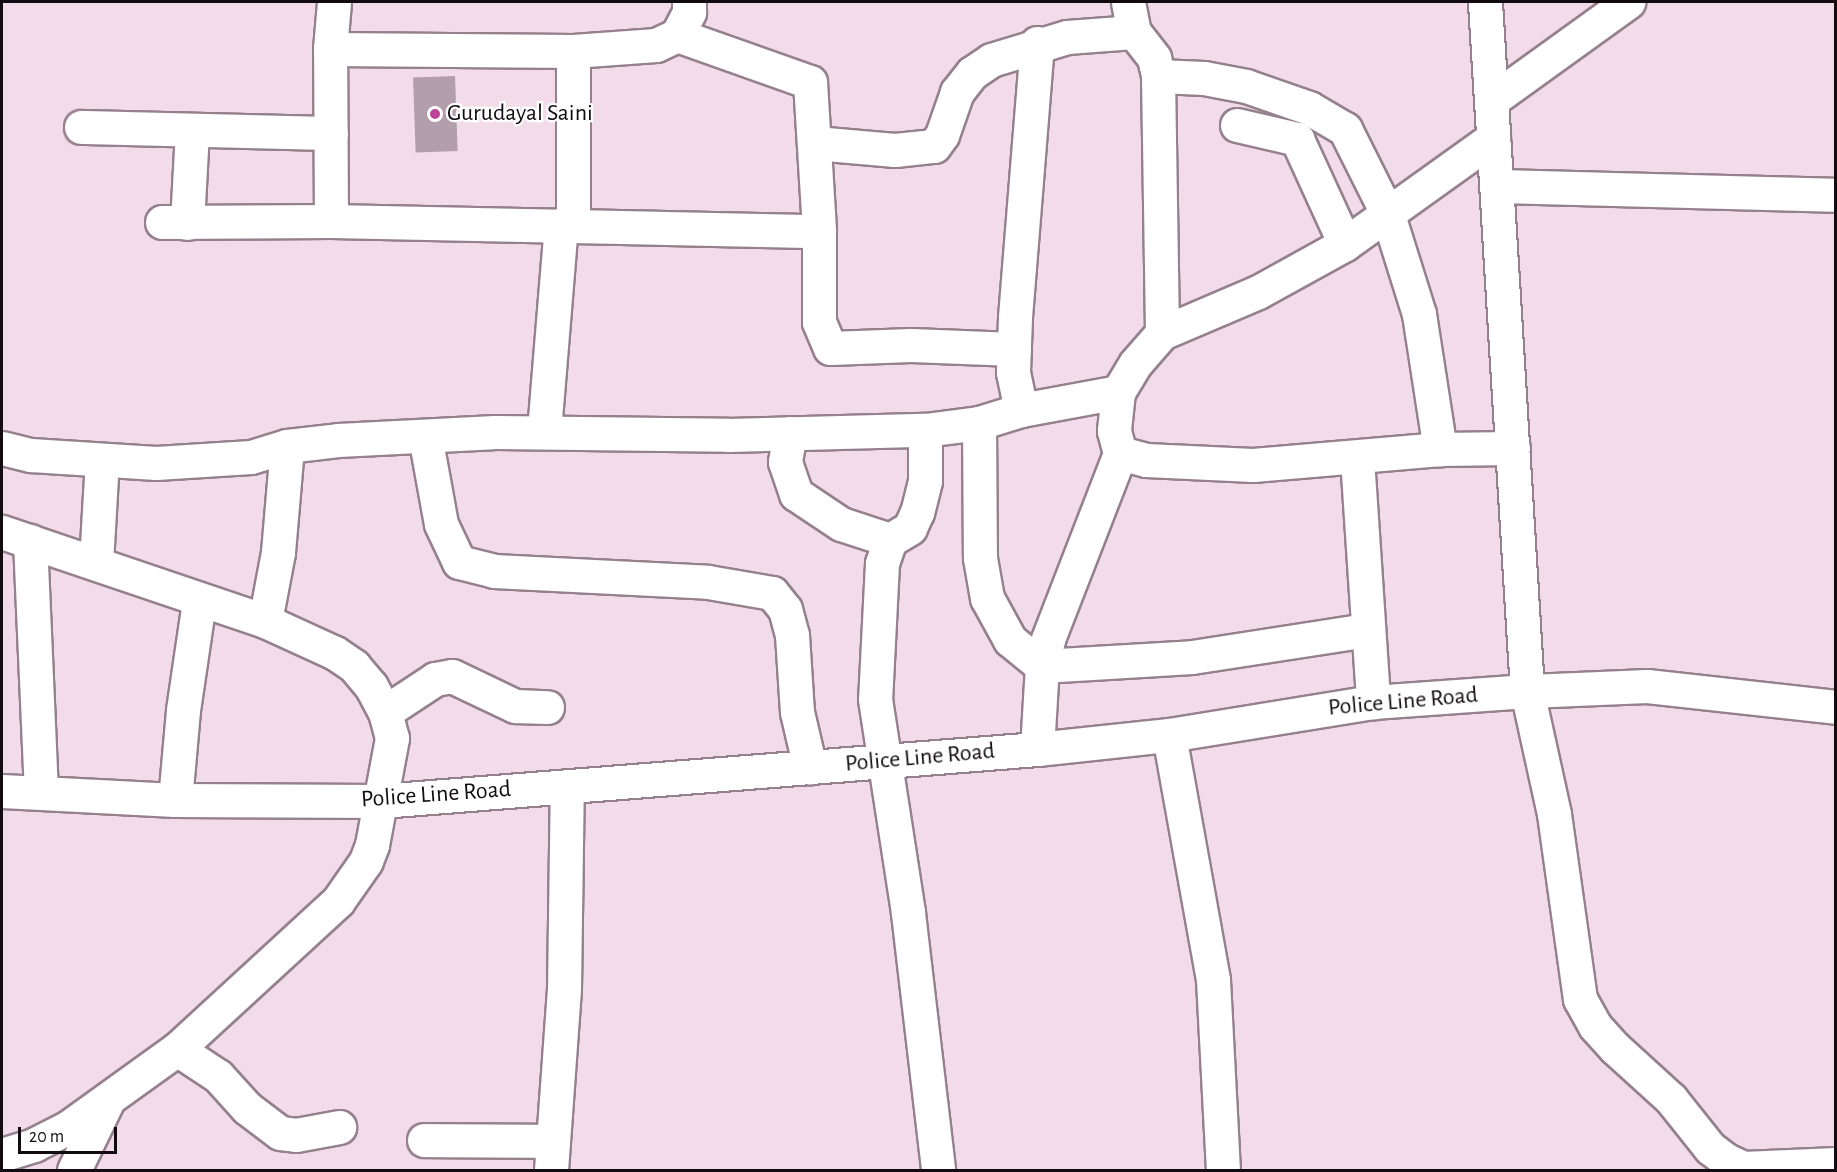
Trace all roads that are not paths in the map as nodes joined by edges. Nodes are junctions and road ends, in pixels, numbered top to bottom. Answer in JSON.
{"nodes":[{"id":1,"x":334,"y":2,"type":"edge"},
{"id":2,"x":689,"y":2,"type":"edge"},
{"id":3,"x":1485,"y":2,"type":"edge"},
{"id":4,"x":1628,"y":2,"type":"edge"},
{"id":5,"x":1131,"y":17,"type":"edge"},
{"id":6,"x":677,"y":35,"type":"junction"},
{"id":7,"x":1037,"y":43,"type":"junction"},
{"id":8,"x":330,"y":49,"type":"junction"},
{"id":9,"x":573,"y":51,"type":"junction"},
{"id":10,"x":1158,"y":76,"type":"junction"},
{"id":11,"x":1492,"y":100,"type":"junction"},
{"id":12,"x":1237,"y":125,"type":"dead end"},
{"id":13,"x":81,"y":127,"type":"dead end"},
{"id":14,"x":192,"y":130,"type":"junction"},
{"id":15,"x":331,"y":133,"type":"junction"},
{"id":16,"x":1493,"y":138,"type":"junction"},
{"id":17,"x":815,"y":143,"type":"junction"},
{"id":18,"x":1496,"y":186,"type":"junction"},
{"id":19,"x":1836,"y":195,"type":"edge"},
{"id":20,"x":1388,"y":215,"type":"junction"},
{"id":21,"x":331,"y":221,"type":"junction"},
{"id":22,"x":567,"y":225,"type":"junction"},
{"id":23,"x":819,"y":231,"type":"junction"},
{"id":24,"x":1345,"y":244,"type":"junction"},
{"id":25,"x":1162,"y":333,"type":"junction"},
{"id":26,"x":1014,"y":349,"type":"junction"},
{"id":27,"x":1118,"y":392,"type":"junction"},
{"id":28,"x":1021,"y":410,"type":"junction"},
{"id":29,"x":979,"y":423,"type":"junction"},
{"id":30,"x":925,"y":430,"type":"junction"},
{"id":31,"x":544,"y":431,"type":"junction"},
{"id":32,"x":790,"y":433,"type":"junction"},
{"id":33,"x":425,"y":436,"type":"junction"},
{"id":34,"x":287,"y":446,"type":"junction"},
{"id":35,"x":2,"y":448,"type":"edge"},
{"id":36,"x":1513,"y":448,"type":"junction"},
{"id":37,"x":1440,"y":449,"type":"junction"},
{"id":38,"x":1120,"y":453,"type":"junction"},
{"id":39,"x":1357,"y":458,"type":"junction"},
{"id":40,"x":102,"y":460,"type":"junction"},
{"id":41,"x":16,"y":536,"type":"edge"},
{"id":42,"x":890,"y":540,"type":"junction"},
{"id":43,"x":96,"y":563,"type":"junction"},
{"id":44,"x":199,"y":601,"type":"junction"},
{"id":45,"x":265,"y":621,"type":"junction"},
{"id":46,"x":1366,"y":630,"type":"junction"},
{"id":47,"x":1042,"y":666,"type":"junction"},
{"id":48,"x":1527,"y":691,"type":"junction"},
{"id":49,"x":1373,"y":702,"type":"junction"},
{"id":50,"x":1836,"y":706,"type":"edge"},
{"id":51,"x":547,"y":707,"type":"dead end"},
{"id":52,"x":385,"y":712,"type":"junction"},
{"id":53,"x":1169,"y":735,"type":"junction"},
{"id":54,"x":1037,"y":749,"type":"junction"},
{"id":55,"x":882,"y":761,"type":"junction"},
{"id":56,"x":810,"y":768,"type":"junction"},
{"id":57,"x":567,"y":786,"type":"junction"},
{"id":58,"x":2,"y":791,"type":"edge"},
{"id":59,"x":41,"y":791,"type":"junction"},
{"id":60,"x":175,"y":800,"type":"junction"},
{"id":61,"x":381,"y":801,"type":"junction"},
{"id":62,"x":177,"y":1049,"type":"junction"},
{"id":63,"x":108,"y":1100,"type":"junction"},
{"id":64,"x":339,"y":1127,"type":"dead end"},
{"id":65,"x":424,"y":1140,"type":"dead end"},
{"id":66,"x":2,"y":1155,"type":"edge"},
{"id":67,"x":552,"y":1156,"type":"edge"},
{"id":68,"x":1836,"y":1164,"type":"edge"},
{"id":69,"x":1725,"y":1165,"type":"edge"},
{"id":70,"x":74,"y":1170,"type":"edge"},
{"id":71,"x":938,"y":1170,"type":"edge"},
{"id":72,"x":1223,"y":1170,"type":"edge"}],
"edges":[{"from":1,"to":8,"type":"street"},
{"from":2,"to":6,"type":"street"},
{"from":3,"to":11,"type":"street"},
{"from":4,"to":11,"type":"street"},
{"from":5,"to":7,"type":"street"},
{"from":5,"to":10,"type":"street"},
{"from":6,"to":9,"type":"street"},
{"from":6,"to":17,"type":"street"},
{"from":7,"to":17,"type":"street"},
{"from":7,"to":26,"type":"street"},
{"from":8,"to":9,"type":"street"},
{"from":8,"to":15,"type":"street"},
{"from":9,"to":22,"type":"street"},
{"from":10,"to":20,"type":"street"},
{"from":10,"to":25,"type":"street"},
{"from":11,"to":16,"type":"street"},
{"from":12,"to":24,"type":"street"},
{"from":13,"to":14,"type":"street"},
{"from":14,"to":15,"type":"street"},
{"from":14,"to":21,"type":"street"},
{"from":15,"to":21,"type":"street"},
{"from":16,"to":18,"type":"street"},
{"from":16,"to":20,"type":"street"},
{"from":17,"to":23,"type":"street"},
{"from":18,"to":19,"type":"street"},
{"from":18,"to":36,"type":"street"},
{"from":20,"to":24,"type":"street"},
{"from":20,"to":37,"type":"street"},
{"from":21,"to":22,"type":"street"},
{"from":22,"to":23,"type":"street"},
{"from":22,"to":31,"type":"street"},
{"from":23,"to":26,"type":"street"},
{"from":24,"to":25,"type":"street"},
{"from":25,"to":27,"type":"street"},
{"from":26,"to":28,"type":"street"},
{"from":27,"to":28,"type":"street"},
{"from":27,"to":38,"type":"street"},
{"from":28,"to":29,"type":"street"},
{"from":29,"to":30,"type":"street"},
{"from":29,"to":47,"type":"street"},
{"from":30,"to":32,"type":"street"},
{"from":30,"to":42,"type":"street"},
{"from":31,"to":32,"type":"street"},
{"from":31,"to":33,"type":"street"},
{"from":32,"to":42,"type":"street"},
{"from":33,"to":34,"type":"street"},
{"from":33,"to":56,"type":"street"},
{"from":34,"to":40,"type":"street"},
{"from":34,"to":45,"type":"street"},
{"from":35,"to":40,"type":"street"},
{"from":36,"to":37,"type":"street"},
{"from":36,"to":48,"type":"street"},
{"from":37,"to":39,"type":"street"},
{"from":38,"to":39,"type":"street"},
{"from":38,"to":47,"type":"street"},
{"from":39,"to":46,"type":"street"},
{"from":40,"to":43,"type":"street"},
{"from":41,"to":43,"type":"street"},
{"from":41,"to":59,"type":"street"},
{"from":42,"to":55,"type":"street"},
{"from":43,"to":44,"type":"street"},
{"from":44,"to":45,"type":"street"},
{"from":44,"to":60,"type":"street"},
{"from":45,"to":52,"type":"street"},
{"from":46,"to":47,"type":"street"},
{"from":46,"to":49,"type":"street"},
{"from":47,"to":54,"type":"street"},
{"from":48,"to":49,"type":"street","name":"Police Line Road"},
{"from":48,"to":50,"type":"street","name":"Police Line Road"},
{"from":48,"to":69,"type":"street"},
{"from":49,"to":53,"type":"street","name":"Police Line Road"},
{"from":51,"to":52,"type":"street"},
{"from":52,"to":61,"type":"street"},
{"from":53,"to":54,"type":"street","name":"Police Line Road"},
{"from":53,"to":72,"type":"street"},
{"from":54,"to":55,"type":"street","name":"Police Line Road"},
{"from":55,"to":56,"type":"street","name":"Police Line Road"},
{"from":55,"to":71,"type":"street"},
{"from":56,"to":57,"type":"street","name":"Police Line Road"},
{"from":57,"to":61,"type":"street","name":"Police Line Road"},
{"from":57,"to":67,"type":"street"},
{"from":58,"to":59,"type":"street","name":"Police Line Road"},
{"from":59,"to":60,"type":"street","name":"Police Line Road"},
{"from":60,"to":61,"type":"street","name":"Police Line Road"},
{"from":61,"to":62,"type":"street"},
{"from":62,"to":63,"type":"street"},
{"from":62,"to":64,"type":"street"},
{"from":63,"to":66,"type":"street"},
{"from":63,"to":70,"type":"street"},
{"from":65,"to":67,"type":"street"},
{"from":68,"to":69,"type":"street"}]}
